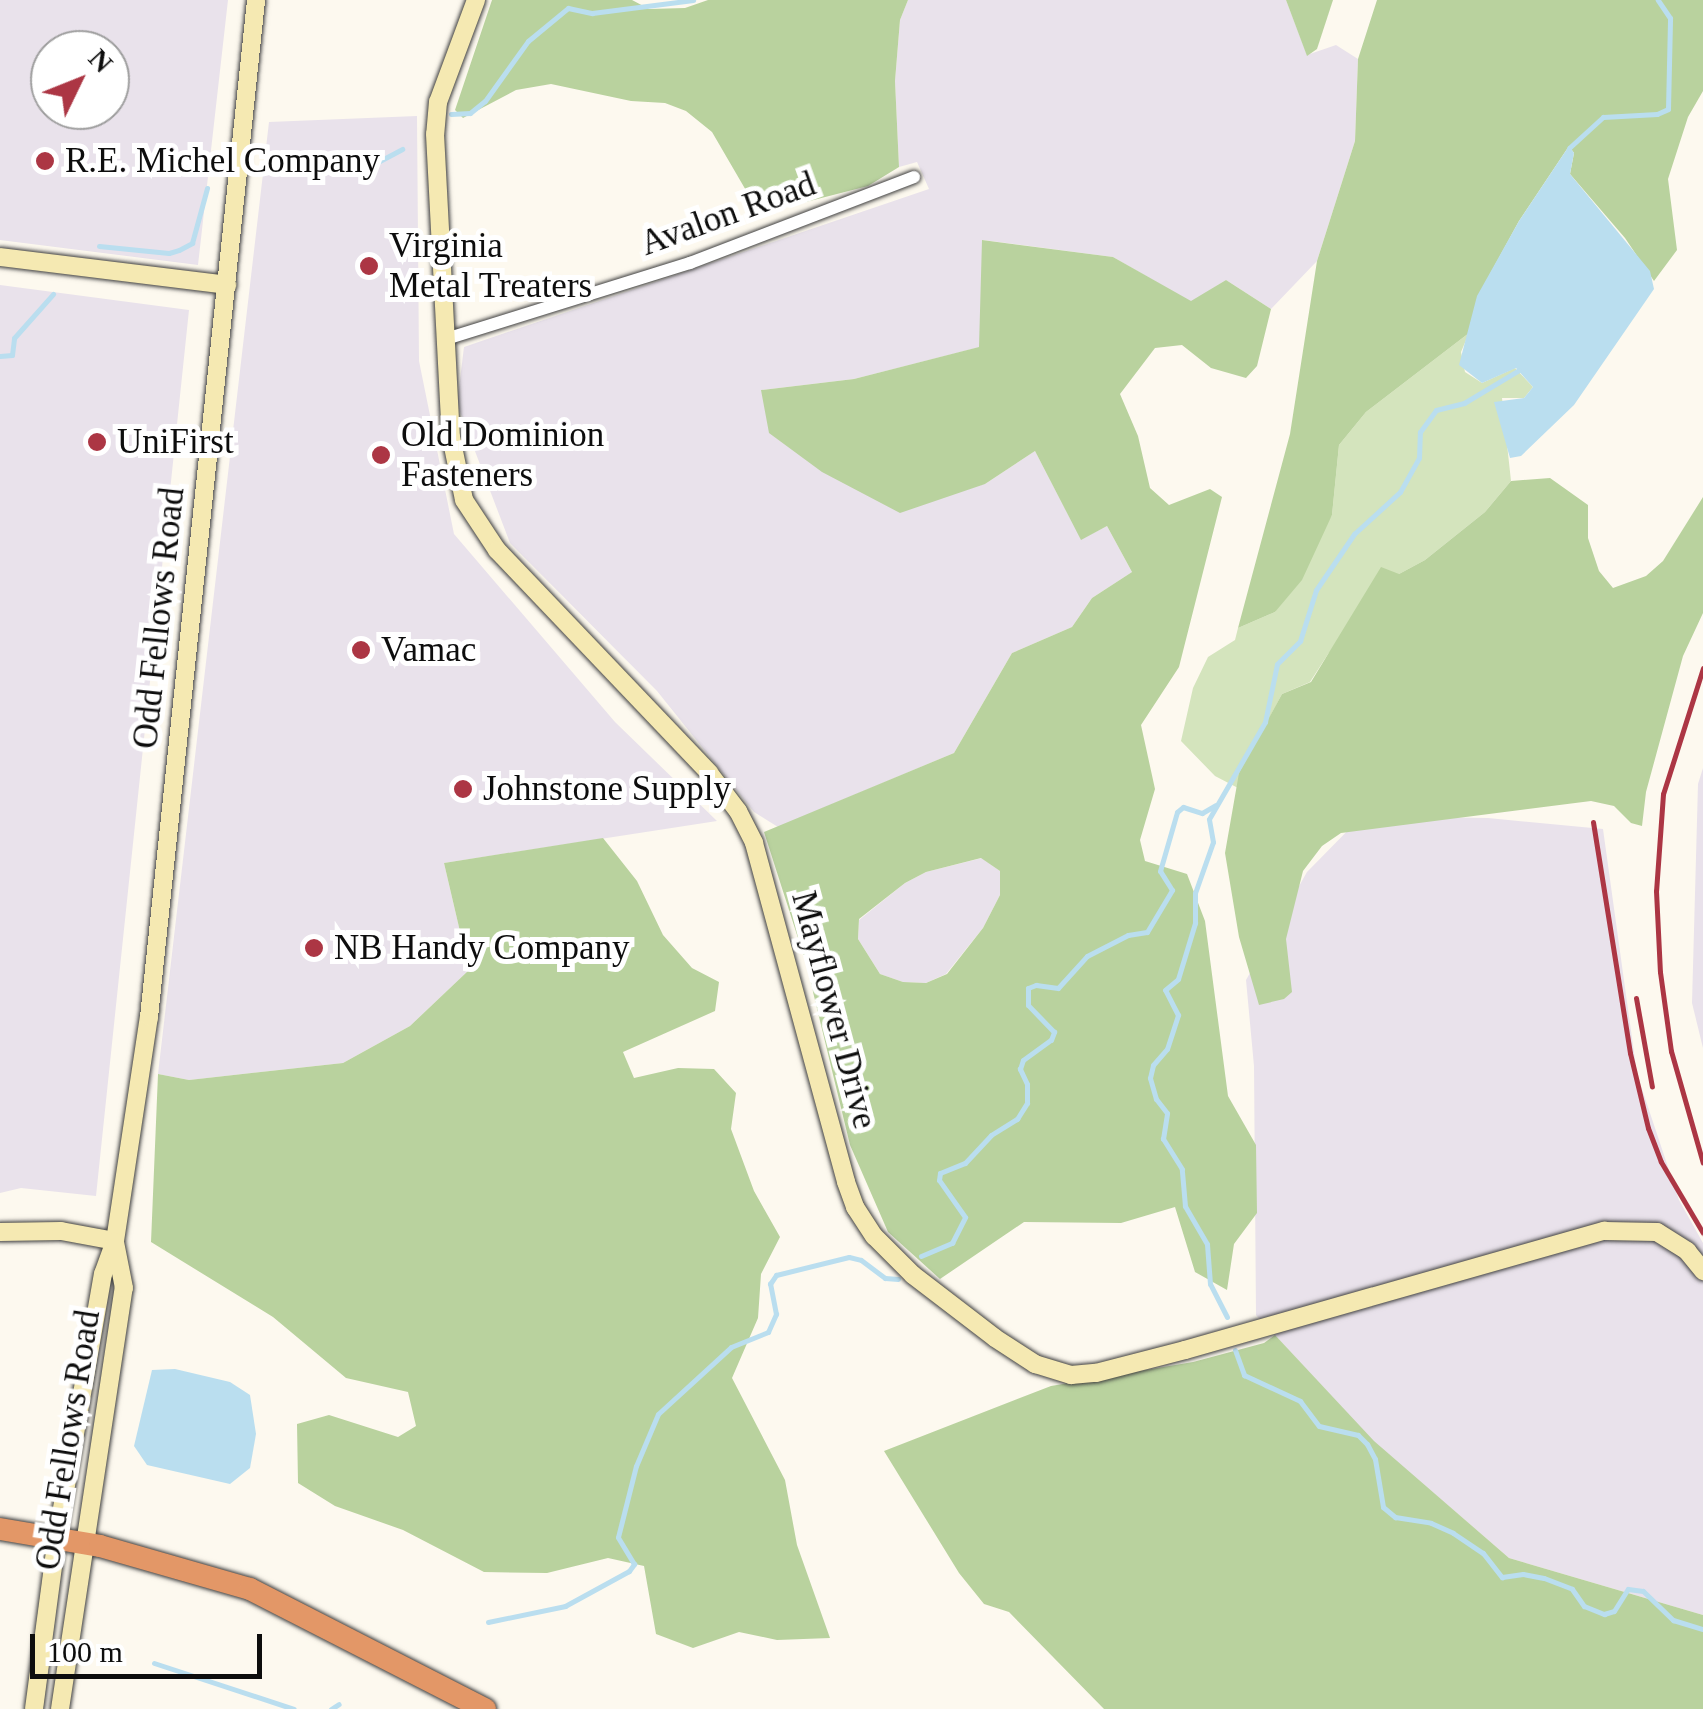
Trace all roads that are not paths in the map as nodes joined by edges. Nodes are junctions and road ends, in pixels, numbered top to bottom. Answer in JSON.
{"nodes":[{"id":1,"x":256,"y":0,"type":"edge"},
{"id":2,"x":476,"y":0,"type":"edge"},
{"id":3,"x":914,"y":177,"type":"dead end"},
{"id":4,"x":0,"y":258,"type":"edge"},
{"id":5,"x":227,"y":285,"type":"junction"},
{"id":6,"x":446,"y":340,"type":"junction"},
{"id":7,"x":0,"y":1232,"type":"edge"},
{"id":8,"x":115,"y":1241,"type":"junction"},
{"id":9,"x":1703,"y":1271,"type":"edge"},
{"id":10,"x":0,"y":1529,"type":"edge"},
{"id":11,"x":57,"y":1537,"type":"junction"},
{"id":12,"x":85,"y":1542,"type":"junction"},
{"id":13,"x":34,"y":1709,"type":"edge"},
{"id":14,"x":60,"y":1709,"type":"edge"},
{"id":15,"x":485,"y":1709,"type":"edge"}],
"edges":[{"from":1,"to":5,"type":"street","name":"Odd Fellows Road"},
{"from":2,"to":6,"type":"street","name":"Mayflower Drive"},
{"from":3,"to":6,"type":"street","name":"Avalon Road"},
{"from":4,"to":5,"type":"street"},
{"from":5,"to":8,"type":"street","name":"Odd Fellows Road"},
{"from":6,"to":9,"type":"street","name":"Mayflower Drive"},
{"from":7,"to":8,"type":"street"},
{"from":8,"to":11,"type":"street","name":"Odd Fellows Road"},
{"from":8,"to":12,"type":"street","name":"Odd Fellows Road"},
{"from":10,"to":11,"type":"highway"},
{"from":11,"to":12,"type":"highway"},
{"from":11,"to":13,"type":"street","name":"Odd Fellows Road"},
{"from":12,"to":14,"type":"street","name":"Odd Fellows Road"},
{"from":12,"to":15,"type":"highway"}]}
